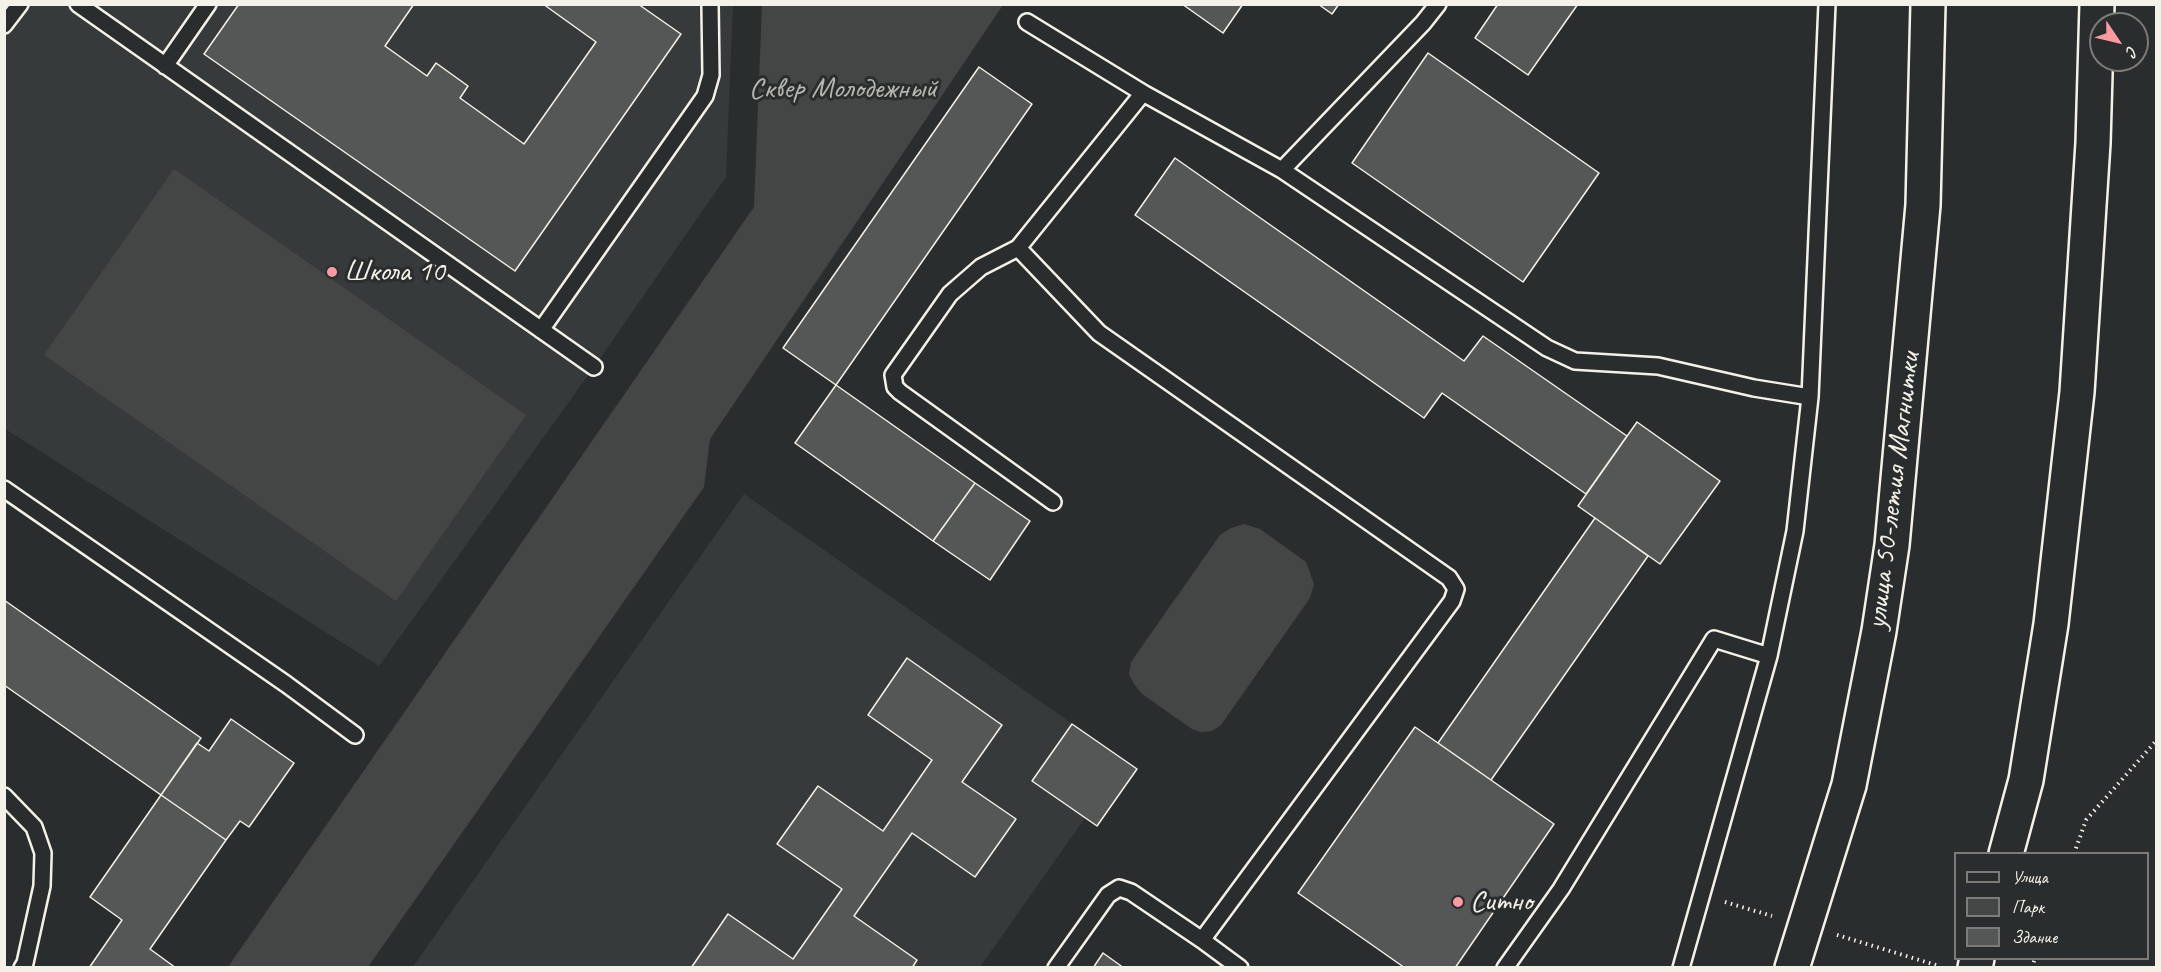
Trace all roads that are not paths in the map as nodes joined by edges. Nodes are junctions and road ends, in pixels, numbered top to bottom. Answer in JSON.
{"nodes":[{"id":1,"x":20,"y":4,"type":"edge"},
{"id":2,"x":78,"y":4,"type":"edge"},
{"id":3,"x":208,"y":4,"type":"edge"},
{"id":4,"x":710,"y":4,"type":"edge"},
{"id":5,"x":1438,"y":4,"type":"edge"},
{"id":6,"x":1827,"y":4,"type":"edge"},
{"id":7,"x":1928,"y":4,"type":"edge"},
{"id":8,"x":2097,"y":4,"type":"edge"},
{"id":9,"x":1027,"y":22,"type":"dead end"},
{"id":10,"x":4,"y":25,"type":"edge"},
{"id":11,"x":165,"y":66,"type":"junction"},
{"id":12,"x":1143,"y":93,"type":"junction"},
{"id":13,"x":1282,"y":170,"type":"junction"},
{"id":14,"x":1018,"y":248,"type":"junction"},
{"id":15,"x":541,"y":330,"type":"junction"},
{"id":16,"x":594,"y":366,"type":"dead end"},
{"id":17,"x":1810,"y":397,"type":"junction"},
{"id":18,"x":4,"y":489,"type":"edge"},
{"id":19,"x":1053,"y":502,"type":"dead end"},
{"id":20,"x":1769,"y":656,"type":"junction"},
{"id":21,"x":355,"y":735,"type":"dead end"},
{"id":22,"x":4,"y":796,"type":"edge"},
{"id":23,"x":2007,"y":852,"type":"edge"},
{"id":24,"x":1202,"y":940,"type":"junction"},
{"id":25,"x":22,"y":968,"type":"edge"},
{"id":26,"x":1056,"y":968,"type":"edge"},
{"id":27,"x":1240,"y":968,"type":"edge"},
{"id":28,"x":1505,"y":968,"type":"edge"},
{"id":29,"x":1681,"y":968,"type":"edge"},
{"id":30,"x":1792,"y":968,"type":"edge"}],
"edges":[{"from":1,"to":10,"type":"lane"},
{"from":2,"to":11,"type":"lane"},
{"from":3,"to":11,"type":"lane"},
{"from":4,"to":15,"type":"lane"},
{"from":5,"to":13,"type":"lane"},
{"from":6,"to":17,"type":"lane"},
{"from":7,"to":30,"type":"main road","name":"улица 50-летия Магнитки"},
{"from":8,"to":23,"type":"main road"},
{"from":9,"to":12,"type":"lane"},
{"from":11,"to":15,"type":"lane"},
{"from":12,"to":13,"type":"lane"},
{"from":12,"to":14,"type":"lane"},
{"from":13,"to":17,"type":"lane"},
{"from":14,"to":19,"type":"lane"},
{"from":14,"to":24,"type":"lane"},
{"from":15,"to":16,"type":"lane"},
{"from":17,"to":20,"type":"lane"},
{"from":18,"to":21,"type":"lane"},
{"from":20,"to":28,"type":"lane"},
{"from":20,"to":29,"type":"lane"},
{"from":22,"to":25,"type":"lane"},
{"from":24,"to":26,"type":"lane"},
{"from":24,"to":27,"type":"lane"}]}
